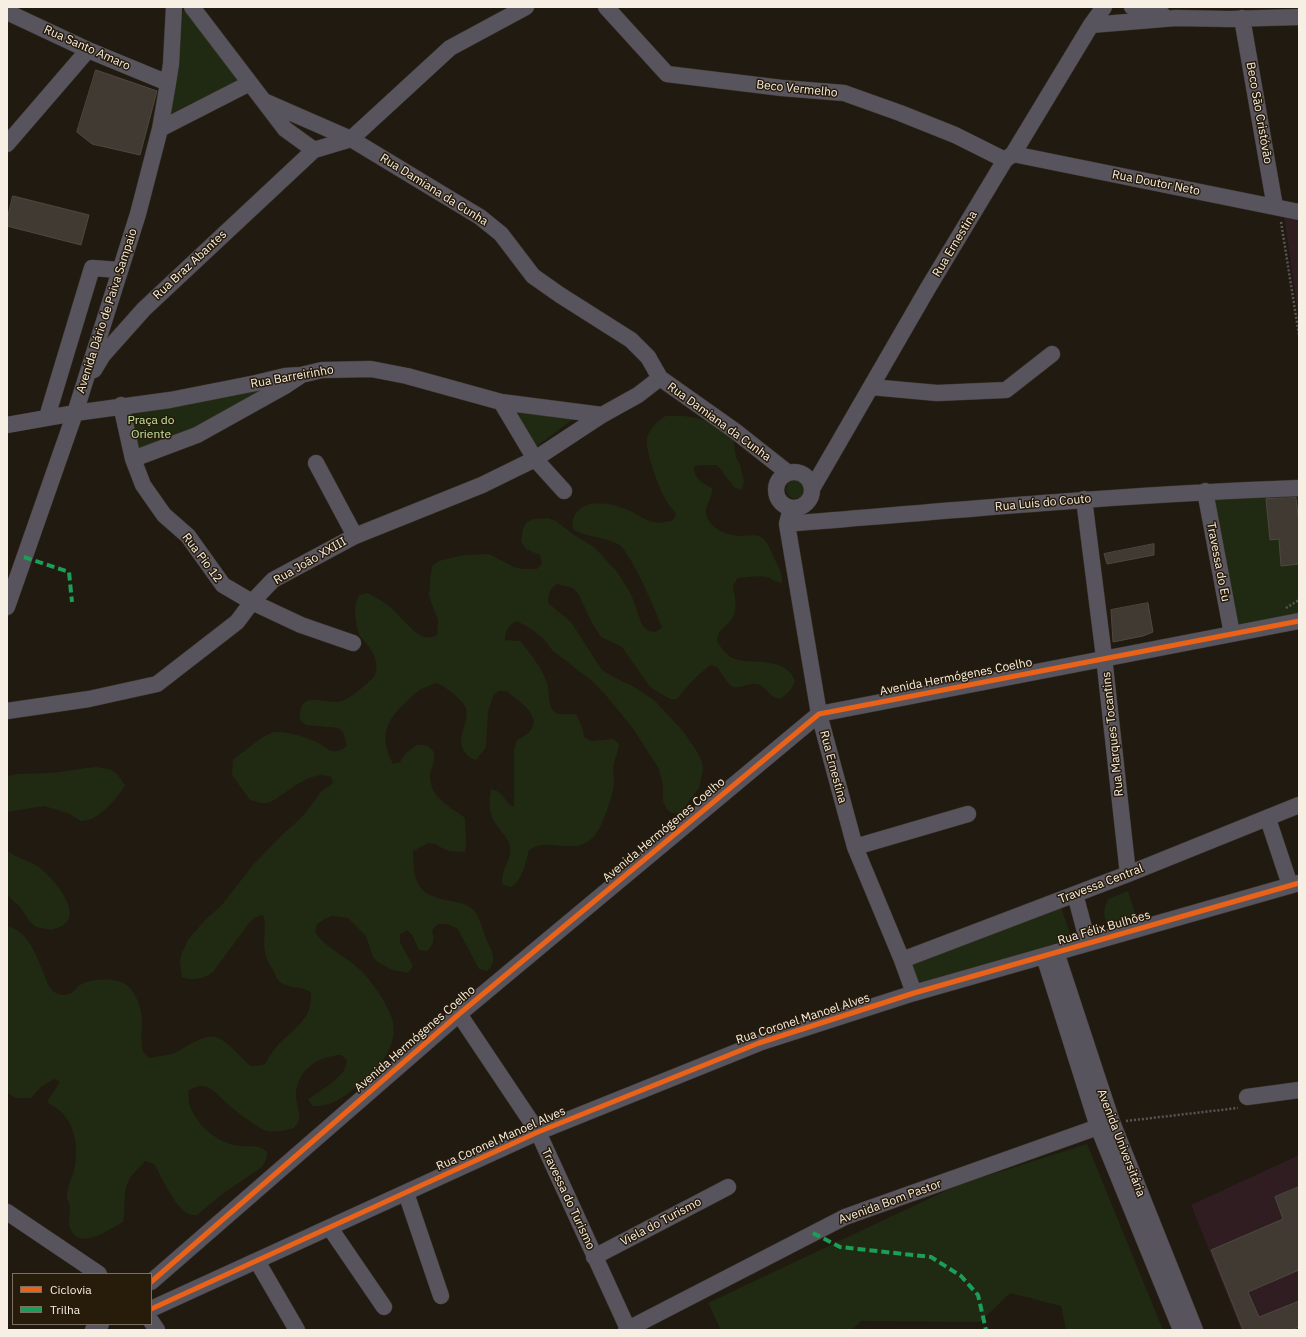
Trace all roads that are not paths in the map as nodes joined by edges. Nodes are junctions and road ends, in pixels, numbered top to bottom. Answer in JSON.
{"nodes":[{"id":1,"x":174,"y":7,"type":"edge"},
{"id":2,"x":192,"y":7,"type":"edge"},
{"id":3,"x":526,"y":7,"type":"edge"},
{"id":4,"x":606,"y":7,"type":"edge"},
{"id":5,"x":1104,"y":7,"type":"edge"},
{"id":6,"x":1132,"y":7,"type":"edge"},
{"id":7,"x":1212,"y":11,"type":"edge"},
{"id":8,"x":7,"y":12,"type":"edge"},
{"id":9,"x":1299,"y":16,"type":"edge"},
{"id":10,"x":1176,"y":18,"type":"junction"},
{"id":11,"x":1242,"y":18,"type":"junction"},
{"id":12,"x":1091,"y":26,"type":"junction"},
{"id":13,"x":88,"y":50,"type":"junction"},
{"id":14,"x":168,"y":83,"type":"junction"},
{"id":15,"x":250,"y":83,"type":"junction"},
{"id":16,"x":264,"y":101,"type":"junction"},
{"id":17,"x":160,"y":129,"type":"junction"},
{"id":18,"x":352,"y":139,"type":"junction"},
{"id":19,"x":7,"y":144,"type":"edge"},
{"id":20,"x":314,"y":150,"type":"junction"},
{"id":21,"x":1009,"y":157,"type":"junction"},
{"id":22,"x":1277,"y":207,"type":"junction"},
{"id":23,"x":1299,"y":212,"type":"edge"},
{"id":24,"x":120,"y":270,"type":"junction"},
{"id":25,"x":1052,"y":354,"type":"dead end"},
{"id":26,"x":301,"y":375,"type":"junction"},
{"id":27,"x":660,"y":378,"type":"junction"},
{"id":28,"x":871,"y":387,"type":"junction"},
{"id":29,"x":81,"y":392,"type":"junction"},
{"id":30,"x":501,"y":402,"type":"junction"},
{"id":31,"x":121,"y":405,"type":"junction"},
{"id":32,"x":75,"y":413,"type":"junction"},
{"id":33,"x":602,"y":415,"type":"junction"},
{"id":34,"x":47,"y":417,"type":"junction"},
{"id":35,"x":7,"y":425,"type":"edge"},
{"id":36,"x":133,"y":458,"type":"junction"},
{"id":37,"x":535,"y":459,"type":"junction"},
{"id":38,"x":316,"y":463,"type":"dead end"},
{"id":39,"x":787,"y":472,"type":"junction"},
{"id":40,"x":813,"y":487,"type":"junction"},
{"id":41,"x":1299,"y":488,"type":"edge"},
{"id":42,"x":564,"y":491,"type":"dead end"},
{"id":43,"x":1205,"y":491,"type":"junction"},
{"id":44,"x":1084,"y":499,"type":"junction"},
{"id":45,"x":791,"y":508,"type":"junction"},
{"id":46,"x":787,"y":524,"type":"junction"},
{"id":47,"x":355,"y":536,"type":"junction"},
{"id":48,"x":252,"y":602,"type":"junction"},
{"id":49,"x":7,"y":607,"type":"edge"},
{"id":50,"x":1299,"y":620,"type":"edge"},
{"id":51,"x":1232,"y":634,"type":"junction"},
{"id":52,"x":353,"y":643,"type":"dead end"},
{"id":53,"x":1104,"y":658,"type":"junction"},
{"id":54,"x":7,"y":711,"type":"edge"},
{"id":55,"x":818,"y":714,"type":"junction"},
{"id":56,"x":1299,"y":805,"type":"edge"},
{"id":57,"x":968,"y":814,"type":"dead end"},
{"id":58,"x":1268,"y":819,"type":"junction"},
{"id":59,"x":855,"y":847,"type":"junction"},
{"id":60,"x":1128,"y":874,"type":"junction"},
{"id":61,"x":1294,"y":884,"type":"edge"},
{"id":62,"x":1075,"y":894,"type":"junction"},
{"id":63,"x":1088,"y":943,"type":"junction"},
{"id":64,"x":1050,"y":954,"type":"junction"},
{"id":65,"x":902,"y":960,"type":"junction"},
{"id":66,"x":914,"y":993,"type":"junction"},
{"id":67,"x":459,"y":1014,"type":"junction"},
{"id":68,"x":1299,"y":1090,"type":"edge"},
{"id":69,"x":1247,"y":1097,"type":"road end"},
{"id":70,"x":1105,"y":1125,"type":"junction"},
{"id":71,"x":538,"y":1132,"type":"junction"},
{"id":72,"x":728,"y":1187,"type":"dead end"},
{"id":73,"x":406,"y":1193,"type":"junction"},
{"id":74,"x":7,"y":1212,"type":"edge"},
{"id":75,"x":330,"y":1228,"type":"junction"},
{"id":76,"x":594,"y":1257,"type":"junction"},
{"id":77,"x":257,"y":1261,"type":"junction"},
{"id":78,"x":98,"y":1273,"type":"edge"},
{"id":79,"x":152,"y":1281,"type":"edge"},
{"id":80,"x":441,"y":1296,"type":"dead end"},
{"id":81,"x":384,"y":1307,"type":"dead end"},
{"id":82,"x":152,"y":1309,"type":"edge"},
{"id":83,"x":297,"y":1330,"type":"edge"},
{"id":84,"x":627,"y":1330,"type":"edge"},
{"id":85,"x":1181,"y":1330,"type":"edge"},
{"id":86,"x":1195,"y":1330,"type":"edge"}],
"edges":[{"from":1,"to":14,"type":"street","name":"Avenida Dário de Paiva Sampaio"},
{"from":2,"to":15,"type":"street","name":"Rua Damiana da Cunha"},
{"from":3,"to":18,"type":"street"},
{"from":4,"to":21,"type":"street","name":"Beco Vermelho"},
{"from":5,"to":12,"type":"street","name":"Rua Ernestina"},
{"from":6,"to":10,"type":"street"},
{"from":7,"to":10,"type":"street"},
{"from":7,"to":11,"type":"street"},
{"from":8,"to":13,"type":"street","name":"Rua Santo Amaro"},
{"from":9,"to":11,"type":"street"},
{"from":10,"to":12,"type":"street"},
{"from":11,"to":22,"type":"street","name":"Beco São Cristóvão"},
{"from":12,"to":21,"type":"street","name":"Rua Ernestina"},
{"from":13,"to":14,"type":"street","name":"Rua Santo Amaro"},
{"from":13,"to":19,"type":"street"},
{"from":14,"to":17,"type":"street","name":"Avenida Dário de Paiva Sampaio"},
{"from":15,"to":16,"type":"street","name":"Rua Damiana da Cunha"},
{"from":15,"to":17,"type":"street"},
{"from":16,"to":18,"type":"street","name":"Rua Damiana da Cunha"},
{"from":16,"to":20,"type":"street","name":"Rua Damiana da Cunha"},
{"from":17,"to":24,"type":"street","name":"Avenida Dário de Paiva Sampaio"},
{"from":18,"to":20,"type":"street"},
{"from":18,"to":27,"type":"street","name":"Rua Damiana da Cunha"},
{"from":20,"to":29,"type":"street","name":"Rua Braz Abantes"},
{"from":21,"to":22,"type":"street","name":"Rua Doutor Neto"},
{"from":21,"to":28,"type":"street","name":"Rua Ernestina"},
{"from":22,"to":23,"type":"street","name":"Rua Doutor Neto"},
{"from":24,"to":29,"type":"street","name":"Avenida Dário de Paiva Sampaio"},
{"from":24,"to":34,"type":"street"},
{"from":25,"to":28,"type":"street"},
{"from":26,"to":30,"type":"street","name":"Rua Barreirinho"},
{"from":26,"to":31,"type":"street","name":"Rua Barreirinho"},
{"from":26,"to":36,"type":"street"},
{"from":27,"to":33,"type":"street","name":"Rua João XXIII"},
{"from":27,"to":39,"type":"street","name":"Rua Damiana da Cunha"},
{"from":28,"to":40,"type":"street","name":"Rua Ernestina"},
{"from":29,"to":32,"type":"street","name":"Avenida Dário de Paiva Sampaio"},
{"from":30,"to":33,"type":"street","name":"Rua Barreirinho"},
{"from":30,"to":37,"type":"street"},
{"from":31,"to":32,"type":"street","name":"Rua Barreirinho"},
{"from":31,"to":36,"type":"street","name":"Rua Pio 12"},
{"from":32,"to":34,"type":"street","name":"Rua Barreirinho"},
{"from":32,"to":49,"type":"street","name":"Avenida Dário de Paiva Sampaio"},
{"from":33,"to":37,"type":"street","name":"Rua João XXIII"},
{"from":34,"to":35,"type":"street","name":"Rua Barreirinho"},
{"from":36,"to":48,"type":"street","name":"Rua Pio 12"},
{"from":37,"to":42,"type":"street"},
{"from":37,"to":47,"type":"street","name":"Rua João XXIII"},
{"from":38,"to":47,"type":"street"},
{"from":39,"to":40,"type":"street"},
{"from":39,"to":45,"type":"street"},
{"from":40,"to":45,"type":"street"},
{"from":41,"to":43,"type":"street","name":"Rua Luís do Couto"},
{"from":43,"to":44,"type":"street","name":"Rua Luís do Couto"},
{"from":43,"to":51,"type":"street","name":"Travessa do Eu"},
{"from":44,"to":46,"type":"street","name":"Rua Luís do Couto"},
{"from":44,"to":53,"type":"street","name":"Rua Marques Tocantins"},
{"from":45,"to":46,"type":"street","name":"Rua Ernestina"},
{"from":46,"to":55,"type":"street","name":"Rua Ernestina"},
{"from":47,"to":48,"type":"street","name":"Rua João XXIII"},
{"from":48,"to":52,"type":"street","name":"Rua Pio 12"},
{"from":48,"to":54,"type":"street","name":"Rua João XXIII"},
{"from":50,"to":51,"type":"street","name":"Avenida Hermógenes Coelho"},
{"from":51,"to":53,"type":"street","name":"Avenida Hermógenes Coelho"},
{"from":53,"to":55,"type":"street","name":"Avenida Hermógenes Coelho"},
{"from":53,"to":60,"type":"street","name":"Rua Marques Tocantins"},
{"from":55,"to":59,"type":"street","name":"Rua Ernestina"},
{"from":55,"to":67,"type":"street","name":"Avenida Hermógenes Coelho"},
{"from":56,"to":58,"type":"street","name":"Travessa Central"},
{"from":57,"to":59,"type":"street"},
{"from":58,"to":60,"type":"street","name":"Travessa Central"},
{"from":58,"to":61,"type":"street"},
{"from":59,"to":65,"type":"street","name":"Rua Ernestina"},
{"from":60,"to":62,"type":"street","name":"Travessa Central"},
{"from":61,"to":63,"type":"street","name":"Rua Félix Bulhões"},
{"from":62,"to":63,"type":"street"},
{"from":62,"to":65,"type":"street","name":"Travessa Central"},
{"from":63,"to":64,"type":"street","name":"Rua Félix Bulhões"},
{"from":64,"to":66,"type":"street","name":"Rua Félix Bulhões"},
{"from":64,"to":70,"type":"street","name":"Avenida Universitária"},
{"from":65,"to":66,"type":"street","name":"Rua Ernestina"},
{"from":66,"to":71,"type":"street","name":"Rua Coronel Manoel Alves"},
{"from":67,"to":71,"type":"street","name":"Travessa do Turismo"},
{"from":67,"to":79,"type":"street","name":"Avenida Hermógenes Coelho"},
{"from":68,"to":69,"type":"street"},
{"from":70,"to":84,"type":"street","name":"Avenida Bom Pastor"},
{"from":70,"to":85,"type":"street","name":"Avenida Universitária"},
{"from":70,"to":86,"type":"street","name":"Avenida Universitária"},
{"from":71,"to":73,"type":"street","name":"Rua Coronel Manoel Alves"},
{"from":71,"to":76,"type":"street","name":"Travessa do Turismo"},
{"from":72,"to":76,"type":"street","name":"Viela do Turismo"},
{"from":73,"to":75,"type":"street","name":"Rua Coronel Manoel Alves"},
{"from":73,"to":80,"type":"street"},
{"from":74,"to":78,"type":"street"},
{"from":75,"to":77,"type":"street","name":"Rua Coronel Manoel Alves"},
{"from":75,"to":81,"type":"street"},
{"from":76,"to":84,"type":"street","name":"Travessa do Turismo"},
{"from":77,"to":82,"type":"street","name":"Rua Coronel Manoel Alves"},
{"from":77,"to":83,"type":"street"}]}
